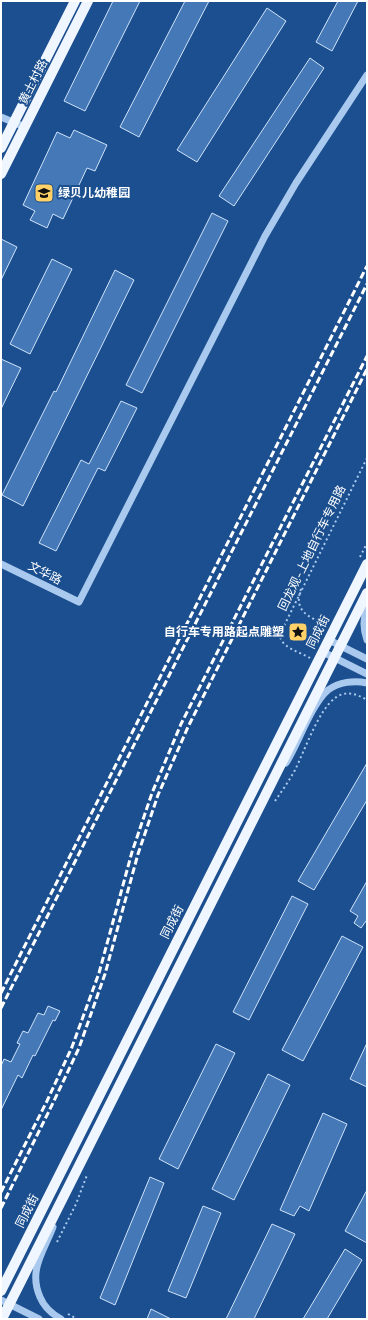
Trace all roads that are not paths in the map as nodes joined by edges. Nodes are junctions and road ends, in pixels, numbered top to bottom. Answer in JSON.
{"nodes":[{"id":1,"x":75,"y":1,"type":"edge"},
{"id":2,"x":88,"y":1,"type":"edge"},
{"id":3,"x":367,"y":75,"type":"edge"},
{"id":4,"x":1,"y":117,"type":"edge"},
{"id":5,"x":14,"y":122,"type":"junction"},
{"id":6,"x":25,"y":127,"type":"junction"},
{"id":7,"x":1,"y":148,"type":"edge"},
{"id":8,"x":1,"y":174,"type":"edge"},
{"id":9,"x":1,"y":564,"type":"edge"},
{"id":10,"x":367,"y":564,"type":"edge"},
{"id":11,"x":367,"y":593,"type":"edge"},
{"id":12,"x":367,"y":608,"type":"edge"},
{"id":13,"x":329,"y":640,"type":"junction"},
{"id":14,"x":367,"y":640,"type":"edge"},
{"id":15,"x":340,"y":646,"type":"junction"},
{"id":16,"x":323,"y":652,"type":"junction"},
{"id":17,"x":334,"y":658,"type":"junction"},
{"id":18,"x":367,"y":659,"type":"edge"},
{"id":19,"x":367,"y":674,"type":"edge"},
{"id":20,"x":367,"y":683,"type":"edge"},
{"id":21,"x":266,"y":795,"type":"junction"},
{"id":22,"x":69,"y":1185,"type":"junction"},
{"id":23,"x":1,"y":1291,"type":"edge"},
{"id":24,"x":5,"y":1302,"type":"edge"},
{"id":25,"x":63,"y":1316,"type":"edge"},
{"id":26,"x":2,"y":1319,"type":"edge"},
{"id":27,"x":39,"y":1319,"type":"edge"}],
"edges":[{"from":1,"to":5,"type":"main road","name":"黄土村路"},
{"from":2,"to":6,"type":"main road","name":"黄土村路"},
{"from":3,"to":9,"type":"street","name":"文华路"},
{"from":4,"to":5,"type":"street"},
{"from":5,"to":6,"type":"street"},
{"from":5,"to":7,"type":"main road","name":"黄土村路"},
{"from":6,"to":8,"type":"main road","name":"黄土村路"},
{"from":10,"to":13,"type":"main road","name":"同成街"},
{"from":11,"to":15,"type":"main road"},
{"from":12,"to":14,"type":"street"},
{"from":13,"to":15,"type":"street"},
{"from":13,"to":16,"type":"main road","name":"同成街"},
{"from":15,"to":17,"type":"main road"},
{"from":15,"to":18,"type":"street"},
{"from":16,"to":17,"type":"street"},
{"from":16,"to":23,"type":"main road","name":"同成街"},
{"from":17,"to":19,"type":"street"},
{"from":17,"to":21,"type":"main road"},
{"from":20,"to":21,"type":"street"},
{"from":21,"to":22,"type":"main road"},
{"from":22,"to":24,"type":"main road"},
{"from":22,"to":25,"type":"street"},
{"from":24,"to":26,"type":"main road"},
{"from":24,"to":27,"type":"street"}]}
